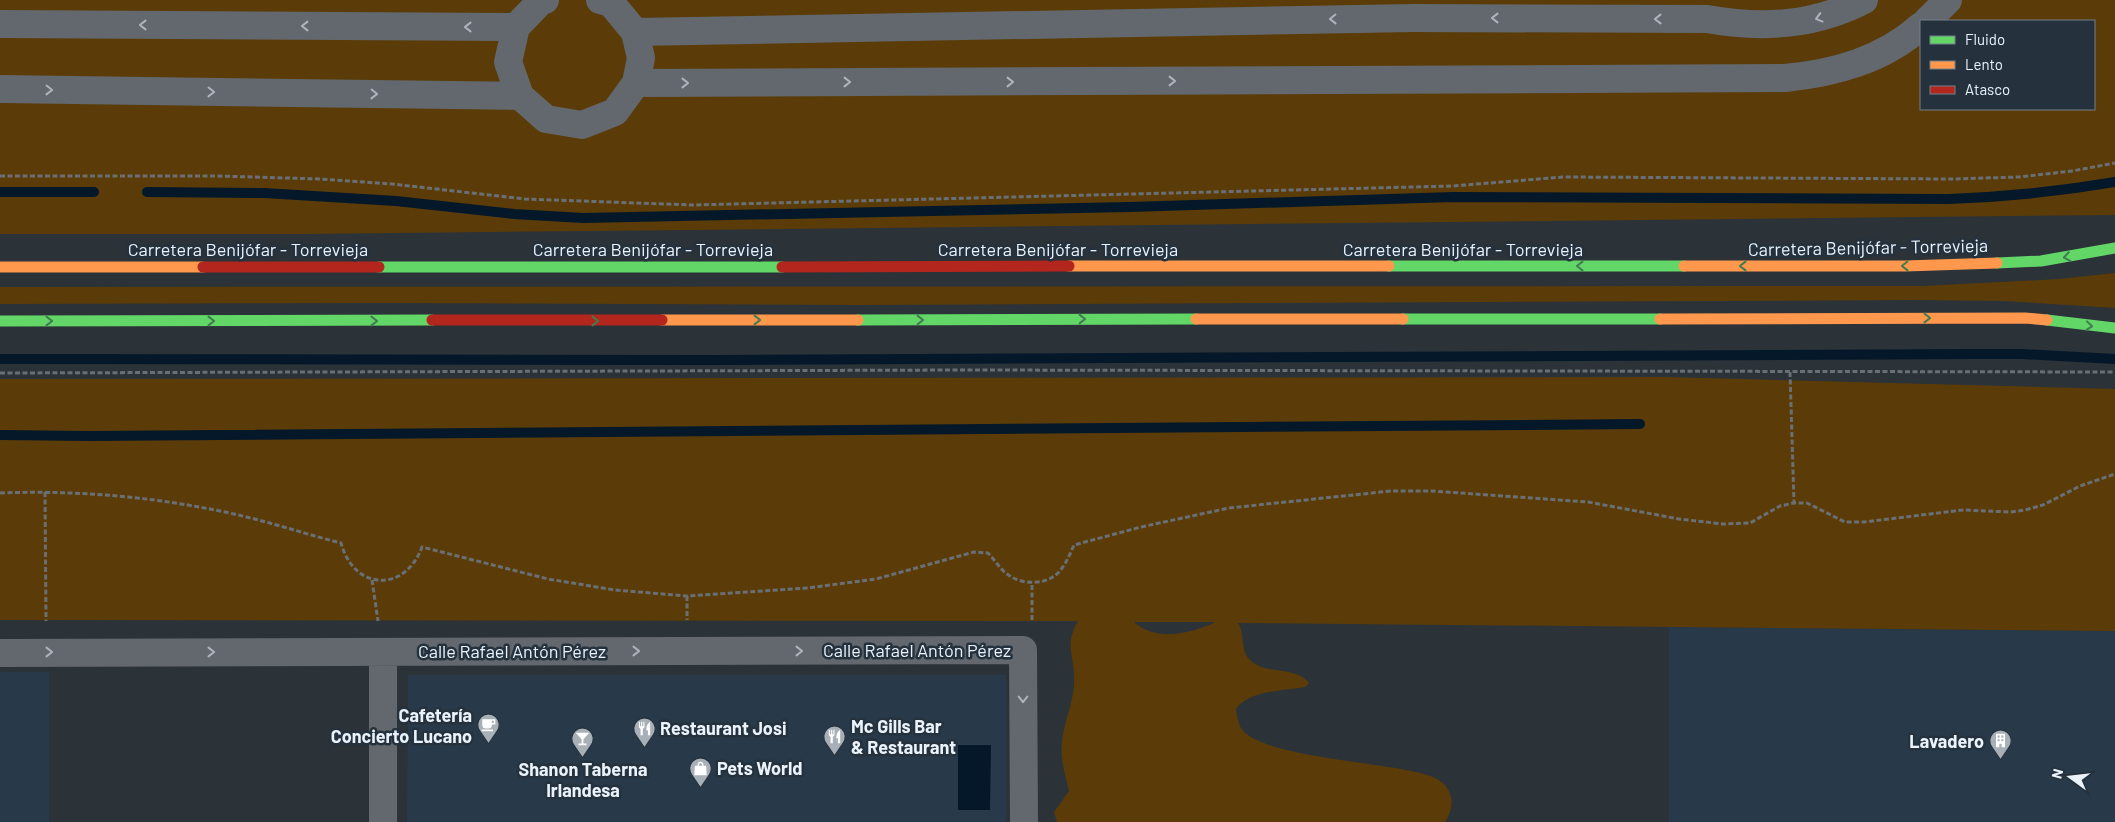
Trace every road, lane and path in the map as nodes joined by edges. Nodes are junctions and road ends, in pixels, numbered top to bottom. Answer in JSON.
{"nodes":[{"id":1,"x":546,"y":0,"type":"edge"},
{"id":2,"x":600,"y":0,"type":"edge"},
{"id":3,"x":1864,"y":0,"type":"edge"},
{"id":4,"x":1948,"y":0,"type":"edge"},
{"id":5,"x":1928,"y":20,"type":"edge"},
{"id":6,"x":0,"y":24,"type":"edge"},
{"id":7,"x":516,"y":27,"type":"junction"},
{"id":8,"x":1920,"y":27,"type":"edge"},
{"id":9,"x":636,"y":32,"type":"junction"},
{"id":10,"x":636,"y":84,"type":"junction"},
{"id":11,"x":0,"y":89,"type":"edge"},
{"id":12,"x":520,"y":96,"type":"junction"},
{"id":13,"x":2115,"y":163,"type":"edge"},
{"id":14,"x":0,"y":176,"type":"edge"},
{"id":15,"x":2115,"y":248,"type":"edge"},
{"id":16,"x":0,"y":267,"type":"edge"},
{"id":17,"x":0,"y":320,"type":"edge"},
{"id":18,"x":2115,"y":328,"type":"edge"},
{"id":19,"x":1790,"y":372,"type":"junction"},
{"id":20,"x":2115,"y":372,"type":"edge"},
{"id":21,"x":0,"y":373,"type":"edge"},
{"id":22,"x":2115,"y":474,"type":"edge"},
{"id":23,"x":45,"y":492,"type":"junction"},
{"id":24,"x":0,"y":493,"type":"edge"},
{"id":25,"x":1794,"y":503,"type":"junction"},
{"id":26,"x":372,"y":580,"type":"junction"},
{"id":27,"x":47,"y":652,"type":"junction"},
{"id":28,"x":383,"y":652,"type":"junction"},
{"id":29,"x":0,"y":653,"type":"edge"},
{"id":30,"x":383,"y":822,"type":"edge"},
{"id":31,"x":1024,"y":822,"type":"edge"}],
"edges":[{"from":1,"to":7,"type":"street"},
{"from":2,"to":9,"type":"street"},
{"from":3,"to":9,"type":"street","one_way":true},
{"from":4,"to":5,"type":"street"},
{"from":7,"to":6,"type":"street","one_way":true},
{"from":7,"to":12,"type":"street"},
{"from":10,"to":8,"type":"street","one_way":true},
{"from":9,"to":10,"type":"street"},
{"from":10,"to":12,"type":"street"},
{"from":11,"to":12,"type":"street","one_way":true},
{"from":13,"to":14,"type":"path"},
{"from":15,"to":16,"type":"main road","name":"Carretera Benijófar - Torrevieja","one_way":true},
{"from":17,"to":18,"type":"main road","one_way":true},
{"from":19,"to":20,"type":"path"},
{"from":19,"to":21,"type":"path"},
{"from":19,"to":25,"type":"path"},
{"from":22,"to":25,"type":"path"},
{"from":23,"to":24,"type":"path"},
{"from":23,"to":26,"type":"path"},
{"from":23,"to":27,"type":"path"},
{"from":25,"to":26,"type":"path"},
{"from":26,"to":28,"type":"path"},
{"from":27,"to":28,"type":"street","name":"Calle Rafael Antón Pérez","one_way":true},
{"from":27,"to":29,"type":"street","name":"Calle Rafael Antón Pérez"},
{"from":28,"to":30,"type":"street"},
{"from":28,"to":31,"type":"street","name":"Calle Rafael Antón Pérez","one_way":true}]}
